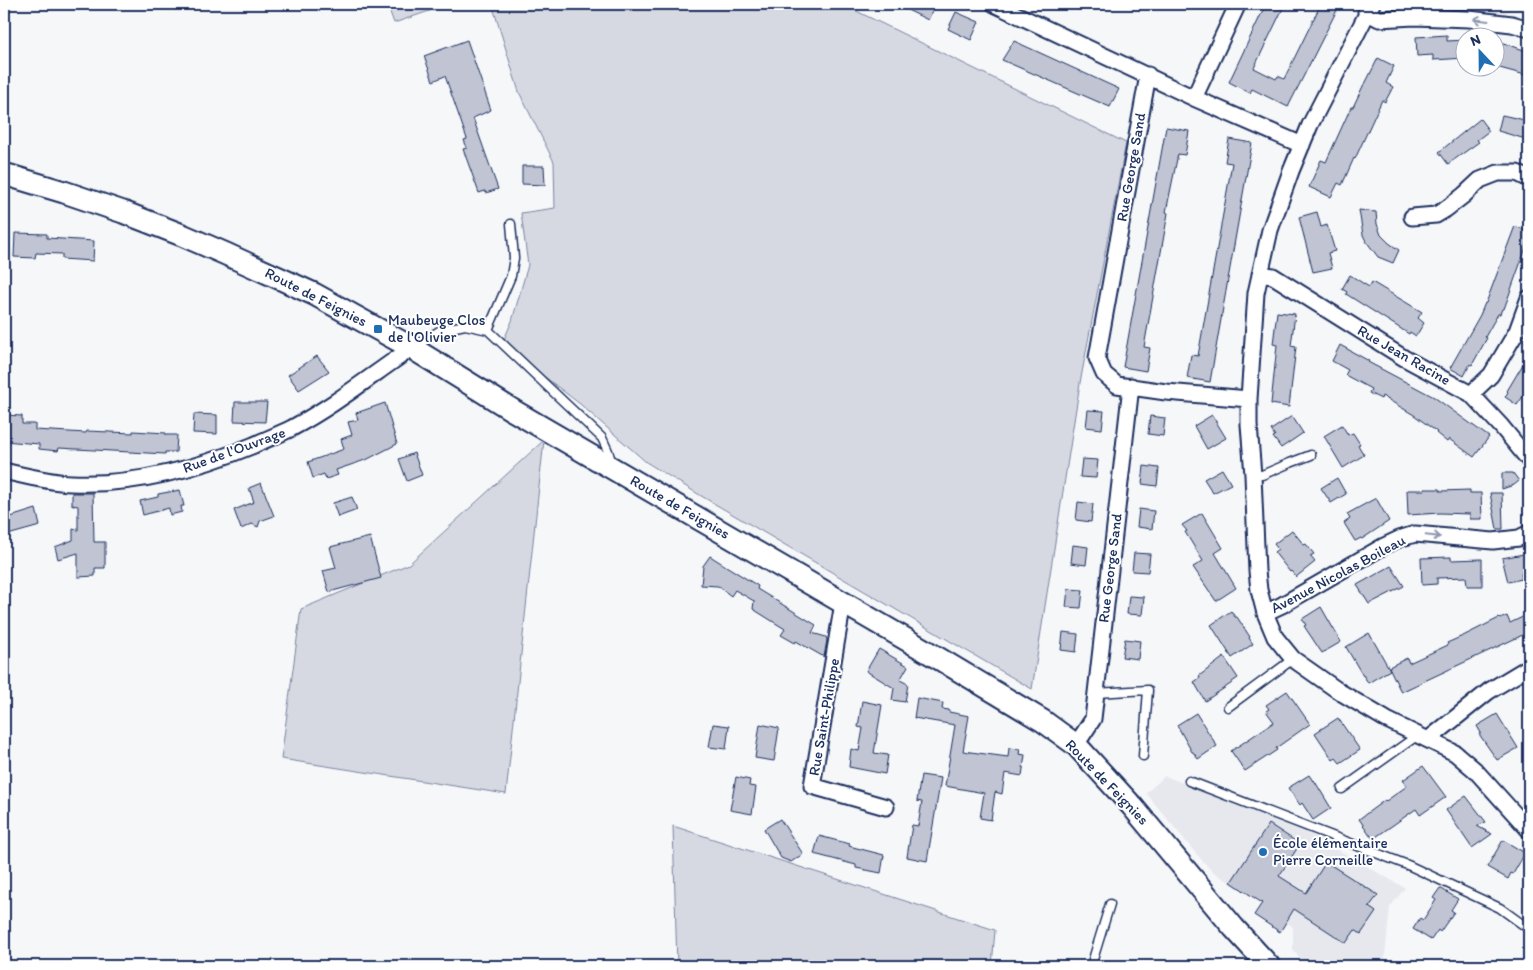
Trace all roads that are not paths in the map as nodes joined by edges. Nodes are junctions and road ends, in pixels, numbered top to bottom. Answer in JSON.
{"nodes":[{"id":1,"x":994,"y":4,"type":"edge"},
{"id":2,"x":1237,"y":4,"type":"edge"},
{"id":3,"x":1369,"y":8,"type":"edge"},
{"id":4,"x":1529,"y":28,"type":"edge"},
{"id":5,"x":1148,"y":75,"type":"junction"},
{"id":6,"x":1194,"y":98,"type":"junction"},
{"id":7,"x":1302,"y":145,"type":"junction"},
{"id":8,"x":4,"y":174,"type":"edge"},
{"id":9,"x":1529,"y":179,"type":"edge"},
{"id":10,"x":1412,"y":217,"type":"dead end"},
{"id":11,"x":511,"y":224,"type":"dead end"},
{"id":12,"x":1260,"y":274,"type":"junction"},
{"id":13,"x":1529,"y":298,"type":"edge"},
{"id":14,"x":488,"y":330,"type":"junction"},
{"id":15,"x":412,"y":348,"type":"junction"},
{"id":16,"x":1131,"y":386,"type":"junction"},
{"id":17,"x":1472,"y":394,"type":"junction"},
{"id":18,"x":1249,"y":399,"type":"junction"},
{"id":19,"x":1312,"y":455,"type":"dead end"},
{"id":20,"x":1529,"y":460,"type":"edge"},
{"id":21,"x":613,"y":468,"type":"junction"},
{"id":22,"x":4,"y":471,"type":"edge"},
{"id":23,"x":1253,"y":475,"type":"junction"},
{"id":24,"x":1529,"y":533,"type":"edge"},
{"id":25,"x":843,"y":603,"type":"junction"},
{"id":26,"x":1265,"y":613,"type":"junction"},
{"id":27,"x":1293,"y":659,"type":"junction"},
{"id":28,"x":1529,"y":667,"type":"edge"},
{"id":29,"x":1096,"y":693,"type":"junction"},
{"id":30,"x":1228,"y":706,"type":"dead end"},
{"id":31,"x":1424,"y":737,"type":"junction"},
{"id":32,"x":1076,"y":746,"type":"junction"},
{"id":33,"x":1143,"y":756,"type":"dead end"},
{"id":34,"x":1189,"y":782,"type":"dead end"},
{"id":35,"x":1342,"y":790,"type":"dead end"},
{"id":36,"x":886,"y":807,"type":"dead end"},
{"id":37,"x":1529,"y":830,"type":"edge"},
{"id":38,"x":1110,"y":904,"type":"dead end"},
{"id":39,"x":1529,"y":929,"type":"edge"},
{"id":40,"x":1091,"y":966,"type":"edge"},
{"id":41,"x":1269,"y":966,"type":"edge"}],
"edges":[{"from":1,"to":5,"type":"street"},
{"from":2,"to":6,"type":"street"},
{"from":4,"to":3,"type":"street","one_way":true},
{"from":3,"to":7,"type":"street"},
{"from":5,"to":6,"type":"street"},
{"from":5,"to":16,"type":"street","name":"Rue George Sand"},
{"from":6,"to":7,"type":"street"},
{"from":7,"to":12,"type":"street"},
{"from":8,"to":15,"type":"street","name":"Route de Feignies"},
{"from":9,"to":10,"type":"street"},
{"from":11,"to":14,"type":"lane"},
{"from":12,"to":17,"type":"street","name":"Rue Jean Racine"},
{"from":12,"to":18,"type":"street"},
{"from":13,"to":17,"type":"street"},
{"from":14,"to":15,"type":"lane"},
{"from":14,"to":21,"type":"lane"},
{"from":15,"to":21,"type":"street","name":"Route de Feignies"},
{"from":15,"to":22,"type":"street","name":"Rue de l'Ouvrage"},
{"from":16,"to":18,"type":"street","name":"Rue George Sand"},
{"from":16,"to":29,"type":"street","name":"Rue George Sand"},
{"from":17,"to":20,"type":"street","name":"Rue Jean Racine"},
{"from":18,"to":23,"type":"street"},
{"from":19,"to":23,"type":"lane"},
{"from":21,"to":25,"type":"street","name":"Route de Feignies"},
{"from":23,"to":26,"type":"street"},
{"from":26,"to":24,"type":"street","name":"Avenue Nicolas Boileau","one_way":true},
{"from":25,"to":32,"type":"street","name":"Route de Feignies"},
{"from":25,"to":36,"type":"street","name":"Rue Saint-Philippe"},
{"from":26,"to":27,"type":"street"},
{"from":27,"to":30,"type":"lane"},
{"from":27,"to":31,"type":"street"},
{"from":28,"to":31,"type":"street"},
{"from":29,"to":32,"type":"street","name":"Rue George Sand"},
{"from":29,"to":33,"type":"lane"},
{"from":31,"to":35,"type":"lane"},
{"from":31,"to":37,"type":"street"},
{"from":32,"to":41,"type":"street","name":"Route de Feignies"},
{"from":34,"to":39,"type":"lane"},
{"from":38,"to":40,"type":"lane"}]}
